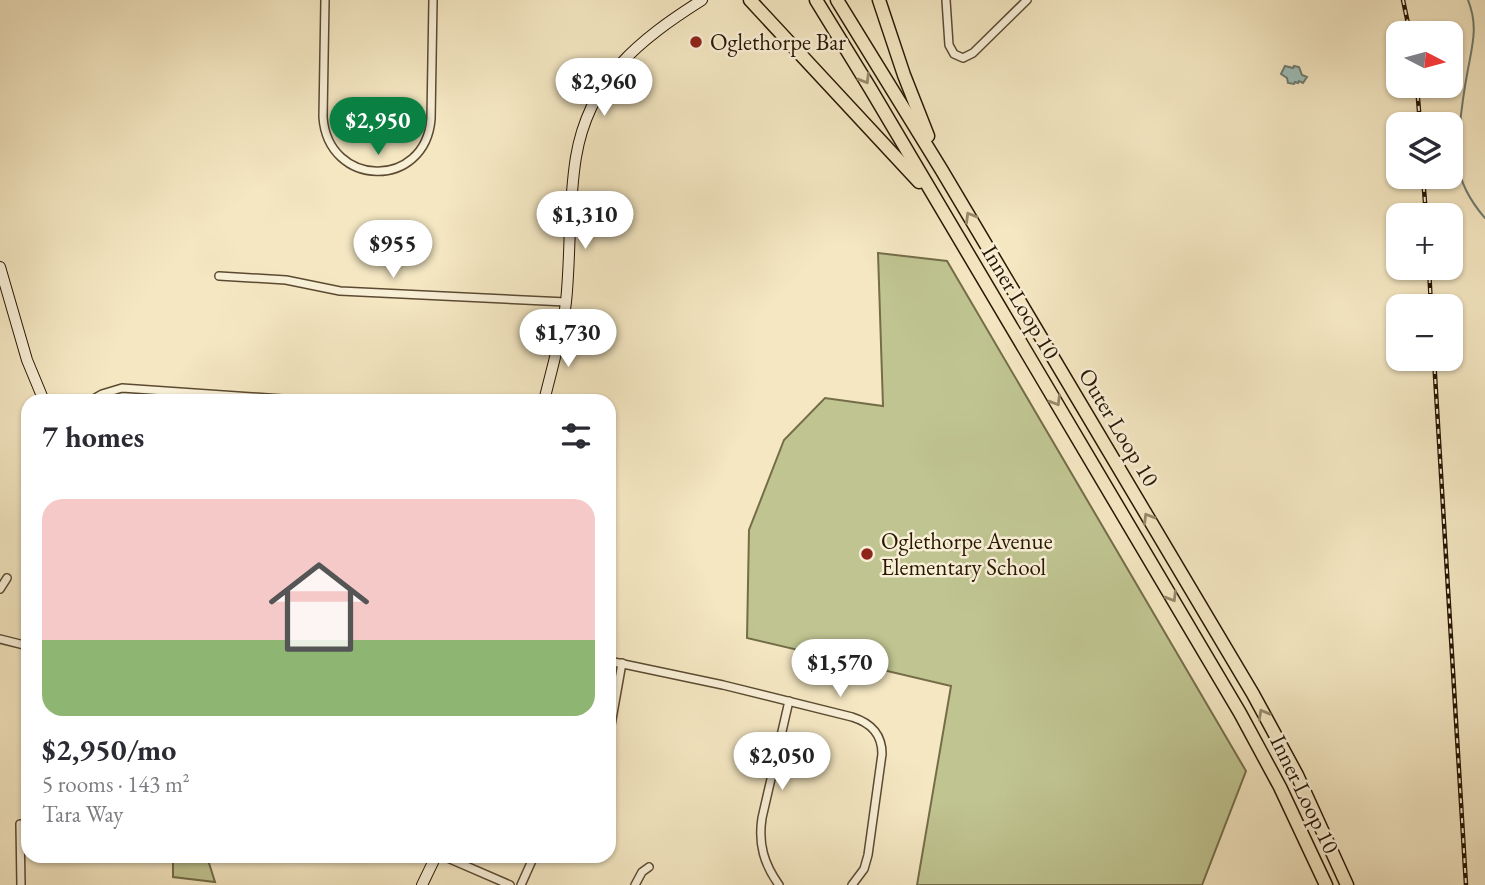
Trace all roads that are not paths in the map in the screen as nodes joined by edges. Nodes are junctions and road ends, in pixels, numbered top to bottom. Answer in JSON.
{"nodes":[{"id":1,"x":325,"y":0,"type":"edge"},
{"id":2,"x":433,"y":0,"type":"edge"},
{"id":3,"x":750,"y":0,"type":"edge"},
{"id":4,"x":817,"y":0,"type":"edge"},
{"id":5,"x":837,"y":0,"type":"edge"},
{"id":6,"x":879,"y":0,"type":"edge"},
{"id":7,"x":946,"y":0,"type":"edge"},
{"id":8,"x":1027,"y":0,"type":"edge"},
{"id":9,"x":699,"y":1,"type":"edge"},
{"id":10,"x":941,"y":169,"type":"junction"},
{"id":11,"x":935,"y":199,"type":"junction"},
{"id":12,"x":0,"y":267,"type":"edge"},
{"id":13,"x":219,"y":276,"type":"dead end"},
{"id":14,"x":566,"y":302,"type":"junction"},
{"id":15,"x":41,"y":394,"type":"edge"},
{"id":16,"x":105,"y":394,"type":"edge"},
{"id":17,"x":216,"y":394,"type":"edge"},
{"id":18,"x":546,"y":394,"type":"edge"},
{"id":19,"x":8,"y":578,"type":"dead end"},
{"id":20,"x":0,"y":589,"type":"edge"},
{"id":21,"x":0,"y":639,"type":"edge"},
{"id":22,"x":21,"y":644,"type":"edge"},
{"id":23,"x":616,"y":662,"type":"edge"},
{"id":24,"x":622,"y":663,"type":"junction"},
{"id":25,"x":616,"y":697,"type":"edge"},
{"id":26,"x":789,"y":701,"type":"junction"},
{"id":27,"x":20,"y":824,"type":"dead end"},
{"id":28,"x":433,"y":863,"type":"edge"},
{"id":29,"x":459,"y":863,"type":"edge"},
{"id":30,"x":531,"y":863,"type":"edge"},
{"id":31,"x":649,"y":867,"type":"dead end"},
{"id":32,"x":21,"y":885,"type":"edge"},
{"id":33,"x":422,"y":885,"type":"edge"},
{"id":34,"x":510,"y":885,"type":"edge"},
{"id":35,"x":521,"y":885,"type":"edge"},
{"id":36,"x":635,"y":885,"type":"edge"},
{"id":37,"x":779,"y":885,"type":"edge"},
{"id":38,"x":852,"y":885,"type":"edge"},
{"id":39,"x":1326,"y":885,"type":"edge"},
{"id":40,"x":1347,"y":885,"type":"edge"}],
"edges":[{"from":1,"to":2,"type":"street"},
{"from":3,"to":11,"type":"highway"},
{"from":4,"to":11,"type":"highway","name":"Inner Loop 10","one_way":true},
{"from":5,"to":10,"type":"highway","name":"Outer Loop 10"},
{"from":6,"to":10,"type":"highway"},
{"from":7,"to":8,"type":"street"},
{"from":9,"to":14,"type":"main road"},
{"from":40,"to":10,"type":"highway","name":"Outer Loop 10","one_way":true},
{"from":11,"to":39,"type":"highway","name":"Inner Loop 10","one_way":true},
{"from":12,"to":15,"type":"main road"},
{"from":13,"to":14,"type":"street"},
{"from":14,"to":18,"type":"main road"},
{"from":16,"to":17,"type":"street"},
{"from":19,"to":20,"type":"street"},
{"from":21,"to":22,"type":"street"},
{"from":23,"to":24,"type":"street"},
{"from":24,"to":25,"type":"street"},
{"from":24,"to":26,"type":"street"},
{"from":26,"to":37,"type":"street"},
{"from":26,"to":38,"type":"street"},
{"from":27,"to":32,"type":"street"},
{"from":28,"to":33,"type":"main road"},
{"from":29,"to":34,"type":"street"},
{"from":30,"to":35,"type":"street"},
{"from":31,"to":36,"type":"street"}]}
